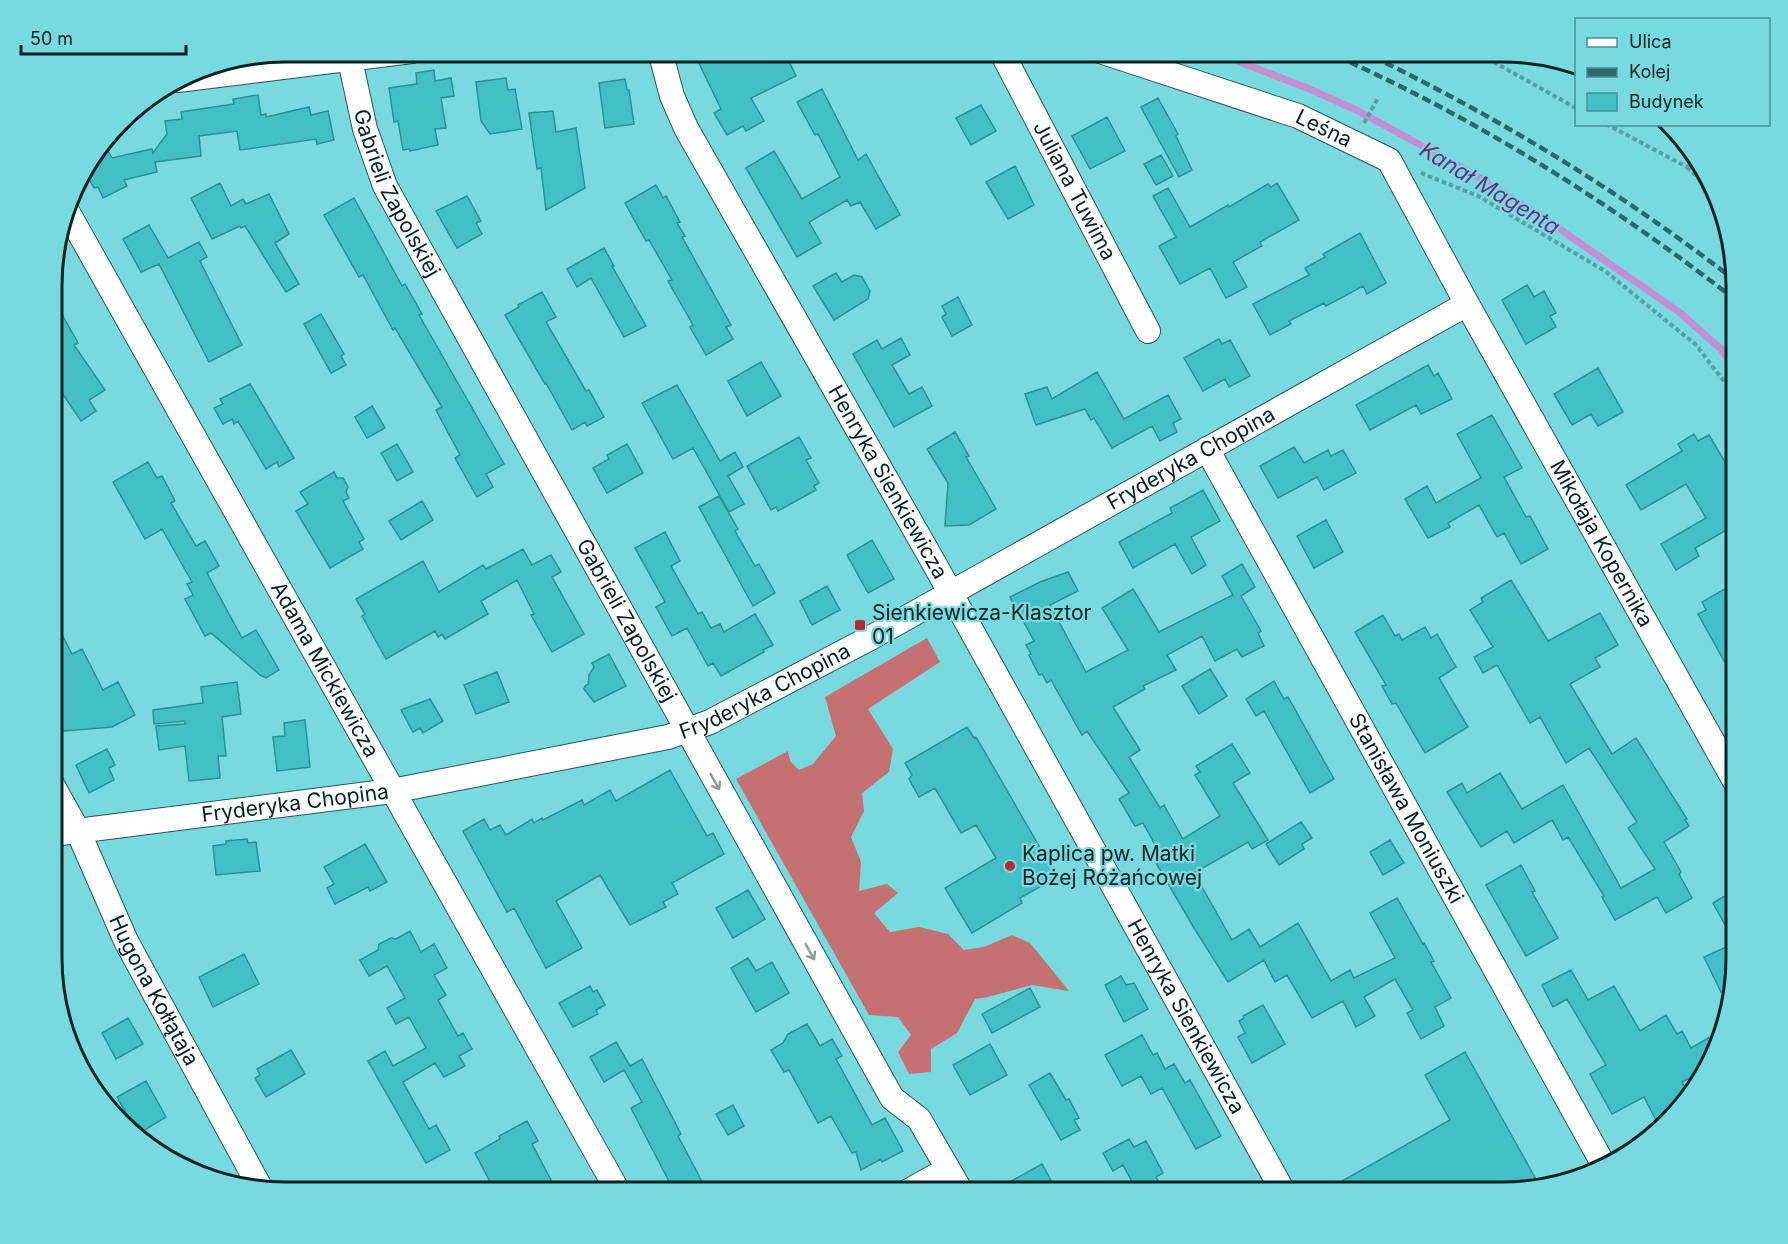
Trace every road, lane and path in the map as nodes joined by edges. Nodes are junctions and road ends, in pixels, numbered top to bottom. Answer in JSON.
{"nodes":[{"id":1,"x":333,"y":62,"type":"edge"},
{"id":2,"x":350,"y":62,"type":"edge"},
{"id":3,"x":663,"y":62,"type":"edge"},
{"id":4,"x":1007,"y":62,"type":"edge"},
{"id":5,"x":1134,"y":62,"type":"edge"},
{"id":6,"x":1494,"y":62,"type":"edge"},
{"id":7,"x":205,"y":77,"type":"edge"},
{"id":8,"x":1378,"y":98,"type":"dead end"},
{"id":9,"x":1575,"y":107,"type":"edge"},
{"id":10,"x":1363,"y":126,"type":"dead end"},
{"id":11,"x":1610,"y":126,"type":"edge"},
{"id":12,"x":1389,"y":160,"type":"junction"},
{"id":13,"x":1691,"y":164,"type":"edge"},
{"id":14,"x":1687,"y":167,"type":"junction"},
{"id":15,"x":1698,"y":178,"type":"edge"},
{"id":16,"x":72,"y":219,"type":"edge"},
{"id":17,"x":1467,"y":304,"type":"junction"},
{"id":18,"x":1148,"y":331,"type":"dead end"},
{"id":19,"x":1726,"y":384,"type":"edge"},
{"id":20,"x":1207,"y":449,"type":"junction"},
{"id":21,"x":950,"y":592,"type":"junction"},
{"id":22,"x":687,"y":731,"type":"junction"},
{"id":23,"x":1726,"y":765,"type":"edge"},
{"id":24,"x":392,"y":791,"type":"junction"},
{"id":25,"x":62,"y":802,"type":"edge"},
{"id":26,"x":78,"y":831,"type":"junction"},
{"id":27,"x":62,"y":833,"type":"edge"},
{"id":28,"x":1601,"y":1159,"type":"edge"},
{"id":29,"x":948,"y":1169,"type":"junction"},
{"id":30,"x":257,"y":1181,"type":"edge"},
{"id":31,"x":613,"y":1182,"type":"edge"},
{"id":32,"x":925,"y":1182,"type":"edge"},
{"id":33,"x":956,"y":1182,"type":"edge"},
{"id":34,"x":1278,"y":1182,"type":"edge"}],
"edges":[{"from":1,"to":7,"type":"street"},
{"from":2,"to":22,"type":"street","name":"Gabrieli Zapolskiej"},
{"from":3,"to":21,"type":"street","name":"Henryka Sienkiewicza"},
{"from":4,"to":18,"type":"street","name":"Juliana Tuwima"},
{"from":5,"to":12,"type":"street","name":"Leśna"},
{"from":6,"to":9,"type":"path"},
{"from":8,"to":10,"type":"path"},
{"from":11,"to":14,"type":"path"},
{"from":12,"to":17,"type":"street"},
{"from":12,"to":19,"type":"path"},
{"from":13,"to":14,"type":"path"},
{"from":14,"to":15,"type":"path"},
{"from":16,"to":24,"type":"street","name":"Adama Mickiewicza"},
{"from":17,"to":20,"type":"street","name":"Fryderyka Chopina"},
{"from":17,"to":23,"type":"street","name":"Mikołaja Kopernika"},
{"from":20,"to":21,"type":"street","name":"Fryderyka Chopina"},
{"from":20,"to":28,"type":"street","name":"Stanisława Moniuszki"},
{"from":21,"to":22,"type":"street","name":"Fryderyka Chopina"},
{"from":21,"to":34,"type":"street","name":"Henryka Sienkiewicza"},
{"from":22,"to":24,"type":"street","name":"Fryderyka Chopina"},
{"from":22,"to":29,"type":"street","name":"Gabrieli Zapolskiej","one_way":true},
{"from":24,"to":26,"type":"street","name":"Fryderyka Chopina"},
{"from":24,"to":31,"type":"street","name":"Adama Mickiewicza"},
{"from":25,"to":26,"type":"street","name":"Hugona Kołłątaja"},
{"from":26,"to":27,"type":"street","name":"Fryderyka Chopina"},
{"from":26,"to":30,"type":"street","name":"Hugona Kołłątaja"},
{"from":29,"to":32,"type":"street"},
{"from":29,"to":33,"type":"street","name":"Gabrieli Zapolskiej"}]}
